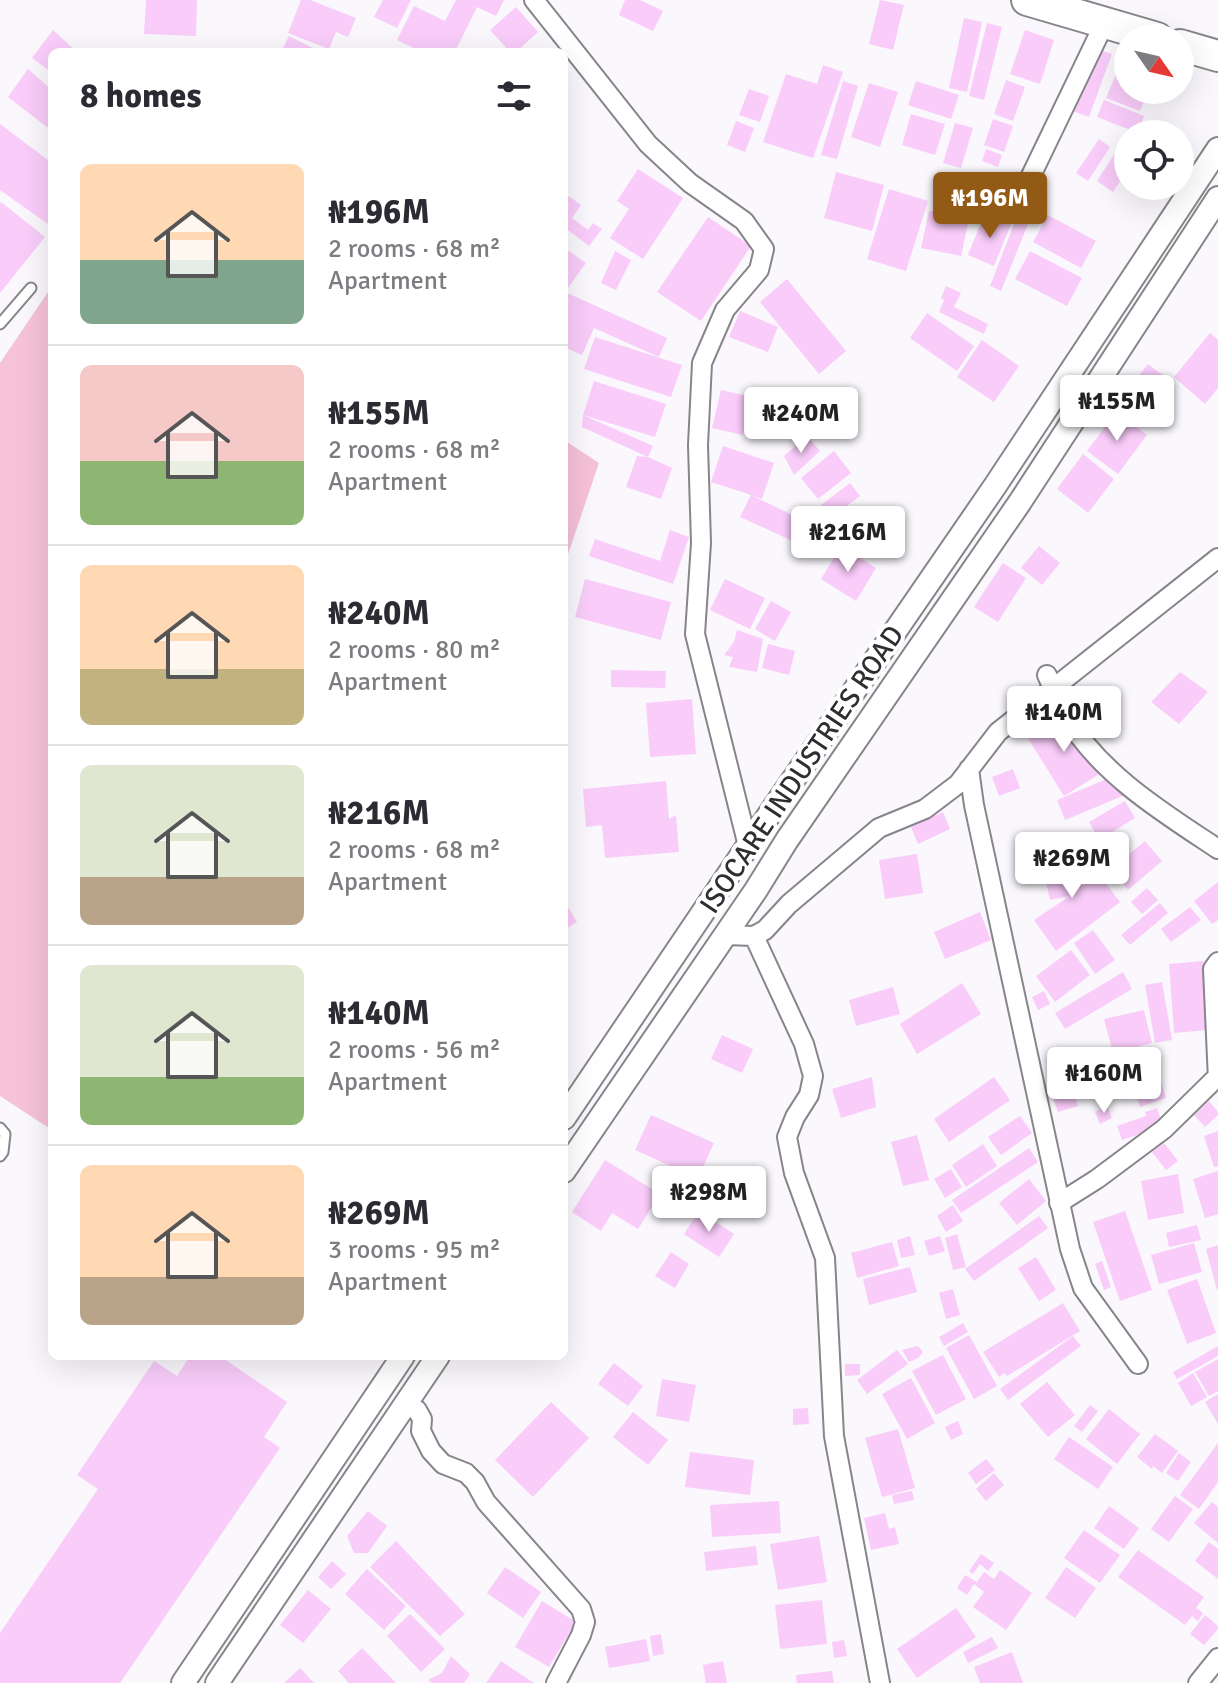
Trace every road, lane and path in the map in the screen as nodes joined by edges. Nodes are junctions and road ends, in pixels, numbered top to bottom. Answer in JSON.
{"nodes":[{"id":1,"x":534,"y":0,"type":"edge"},
{"id":2,"x":1027,"y":0,"type":"edge"},
{"id":3,"x":1105,"y":22,"type":"junction"},
{"id":4,"x":1114,"y":25,"type":"edge"},
{"id":5,"x":1194,"y":49,"type":"edge"},
{"id":6,"x":1218,"y":56,"type":"edge"},
{"id":7,"x":1218,"y":149,"type":"edge"},
{"id":8,"x":1218,"y":198,"type":"edge"},
{"id":9,"x":1015,"y":209,"type":"dead end"},
{"id":10,"x":31,"y":288,"type":"dead end"},
{"id":11,"x":0,"y":324,"type":"edge"},
{"id":12,"x":995,"y":486,"type":"junction"},
{"id":13,"x":1020,"y":502,"type":"junction"},
{"id":14,"x":1218,"y":558,"type":"edge"},
{"id":15,"x":1050,"y":682,"type":"junction"},
{"id":16,"x":969,"y":769,"type":"junction"},
{"id":17,"x":748,"y":846,"type":"junction"},
{"id":18,"x":1218,"y":849,"type":"edge"},
{"id":19,"x":725,"y":935,"type":"junction"},
{"id":20,"x":754,"y":936,"type":"junction"},
{"id":21,"x":1218,"y":962,"type":"edge"},
{"id":22,"x":1218,"y":1079,"type":"edge"},
{"id":23,"x":568,"y":1112,"type":"edge"},
{"id":24,"x":0,"y":1128,"type":"edge"},
{"id":25,"x":0,"y":1156,"type":"edge"},
{"id":26,"x":568,"y":1165,"type":"edge"},
{"id":27,"x":1059,"y":1203,"type":"junction"},
{"id":28,"x":400,"y":1360,"type":"edge"},
{"id":29,"x":435,"y":1360,"type":"edge"},
{"id":30,"x":1138,"y":1364,"type":"dead end"},
{"id":31,"x":405,"y":1406,"type":"junction"},
{"id":32,"x":1218,"y":1658,"type":"edge"},
{"id":33,"x":183,"y":1683,"type":"edge"},
{"id":34,"x":217,"y":1683,"type":"edge"},
{"id":35,"x":556,"y":1683,"type":"edge"},
{"id":36,"x":880,"y":1683,"type":"edge"},
{"id":37,"x":1198,"y":1683,"type":"edge"}],
"edges":[{"from":1,"to":17,"type":"street"},
{"from":2,"to":3,"type":"highway"},
{"from":3,"to":4,"type":"highway"},
{"from":3,"to":9,"type":"street"},
{"from":5,"to":6,"type":"highway"},
{"from":7,"to":12,"type":"street","name":"ISOCARE INDUSTRIES ROAD"},
{"from":8,"to":13,"type":"street","name":"ISOCARE INDUSTRIES ROAD"},
{"from":10,"to":11,"type":"lane"},
{"from":12,"to":13,"type":"street"},
{"from":12,"to":17,"type":"street","name":"ISOCARE INDUSTRIES ROAD"},
{"from":13,"to":19,"type":"street","name":"ISOCARE INDUSTRIES ROAD"},
{"from":14,"to":15,"type":"street"},
{"from":15,"to":16,"type":"street"},
{"from":15,"to":18,"type":"street"},
{"from":16,"to":20,"type":"street"},
{"from":16,"to":27,"type":"street"},
{"from":17,"to":23,"type":"street","name":"ISOCARE INDUSTRIES ROAD"},
{"from":19,"to":20,"type":"street"},
{"from":19,"to":26,"type":"street","name":"ISOCARE INDUSTRIES ROAD"},
{"from":20,"to":36,"type":"street"},
{"from":21,"to":22,"type":"street"},
{"from":22,"to":27,"type":"street"},
{"from":24,"to":25,"type":"lane"},
{"from":27,"to":30,"type":"street"},
{"from":28,"to":33,"type":"street"},
{"from":29,"to":31,"type":"street"},
{"from":31,"to":34,"type":"street"},
{"from":31,"to":35,"type":"street"},
{"from":32,"to":37,"type":"street"}]}
